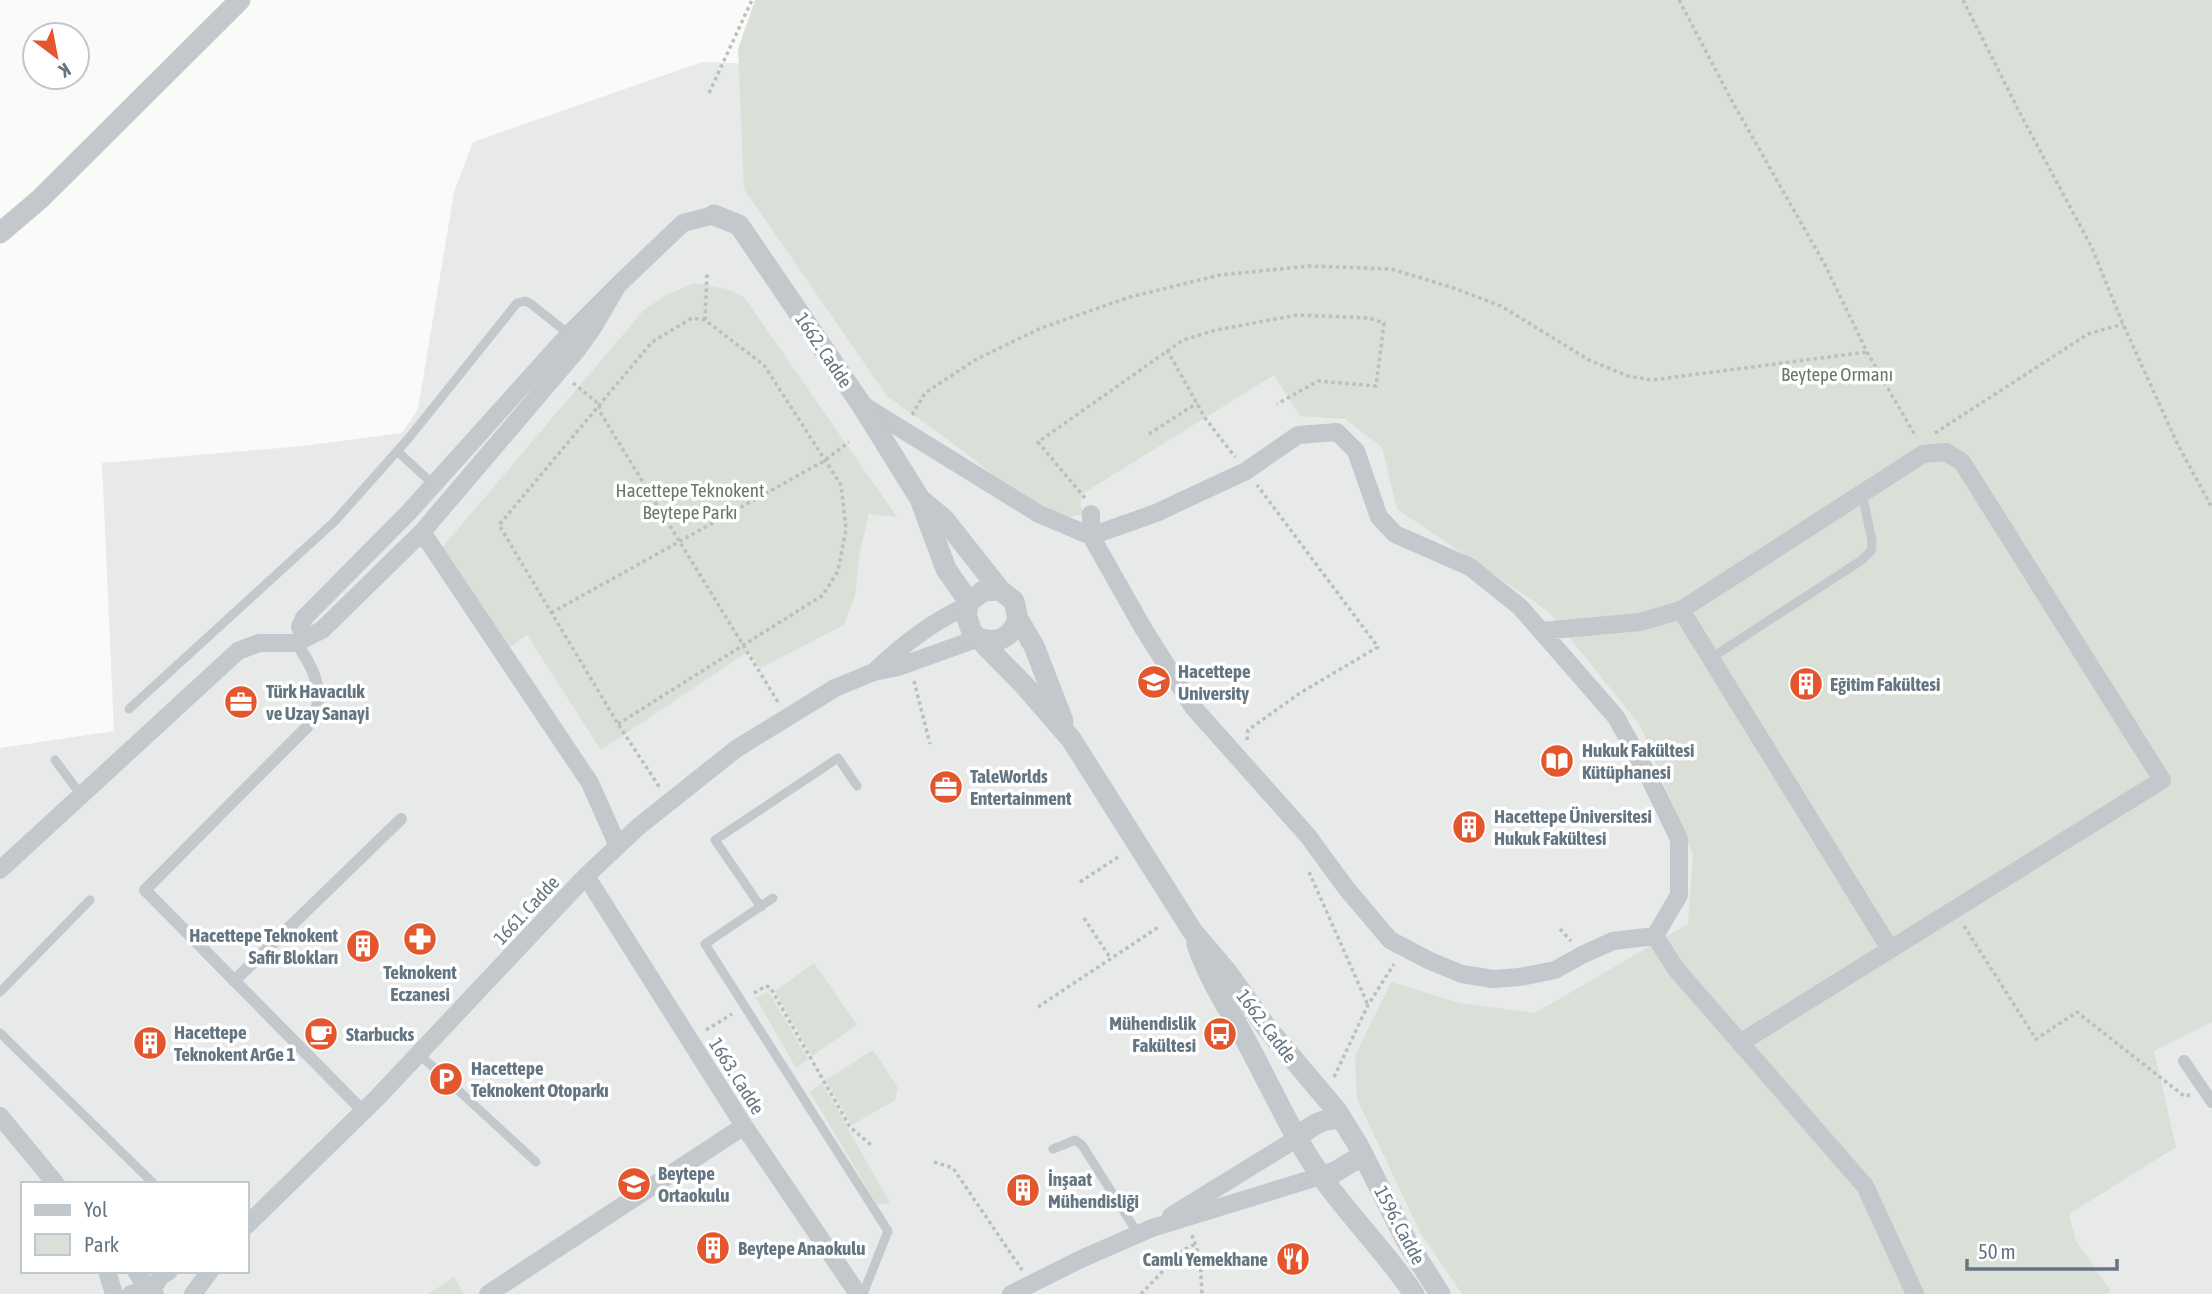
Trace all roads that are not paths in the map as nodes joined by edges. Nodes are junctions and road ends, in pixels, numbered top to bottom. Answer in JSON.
{"nodes":[{"id":1,"x":240,"y":0,"type":"edge"},
{"id":2,"x":714,"y":215,"type":"joint"},
{"id":3,"x":0,"y":233,"type":"edge"},
{"id":4,"x":618,"y":285,"type":"junction"},
{"id":5,"x":569,"y":334,"type":"junction"},
{"id":6,"x":861,"y":404,"type":"junction"},
{"id":7,"x":397,"y":451,"type":"junction"},
{"id":8,"x":434,"y":485,"type":"junction"},
{"id":9,"x":1862,"y":493,"type":"junction"},
{"id":10,"x":920,"y":499,"type":"junction"},
{"id":11,"x":1090,"y":508,"type":"road end"},
{"id":12,"x":422,"y":532,"type":"junction"},
{"id":13,"x":1091,"y":536,"type":"junction"},
{"id":14,"x":1000,"y":590,"type":"junction"},
{"id":15,"x":968,"y":604,"type":"junction"},
{"id":16,"x":1681,"y":610,"type":"junction"},
{"id":17,"x":1018,"y":619,"type":"junction"},
{"id":18,"x":1541,"y":631,"type":"junction"},
{"id":19,"x":979,"y":638,"type":"junction"},
{"id":20,"x":300,"y":640,"type":"junction"},
{"id":21,"x":1711,"y":658,"type":"junction"},
{"id":22,"x":874,"y":672,"type":"junction"},
{"id":23,"x":129,"y":709,"type":"dead end"},
{"id":24,"x":1071,"y":739,"type":"junction"},
{"id":25,"x":55,"y":760,"type":"dead end"},
{"id":26,"x":857,"y":786,"type":"dead end"},
{"id":27,"x":81,"y":795,"type":"junction"},
{"id":28,"x":401,"y":819,"type":"dead end"},
{"id":29,"x":618,"y":846,"type":"junction"},
{"id":30,"x":0,"y":870,"type":"edge"},
{"id":31,"x":586,"y":876,"type":"junction"},
{"id":32,"x":773,"y":898,"type":"dead end"},
{"id":33,"x":90,"y":900,"type":"dead end"},
{"id":34,"x":761,"y":907,"type":"junction"},
{"id":35,"x":1193,"y":932,"type":"junction"},
{"id":36,"x":1655,"y":936,"type":"junction"},
{"id":37,"x":1890,"y":949,"type":"junction"},
{"id":38,"x":234,"y":981,"type":"junction"},
{"id":39,"x":0,"y":992,"type":"edge"},
{"id":40,"x":0,"y":1033,"type":"edge"},
{"id":41,"x":1740,"y":1044,"type":"junction"},
{"id":42,"x":419,"y":1054,"type":"junction"},
{"id":43,"x":2184,"y":1060,"type":"dead end"},
{"id":44,"x":2210,"y":1097,"type":"edge"},
{"id":45,"x":363,"y":1111,"type":"junction"},
{"id":46,"x":0,"y":1116,"type":"edge"},
{"id":47,"x":1342,"y":1119,"type":"junction"},
{"id":48,"x":744,"y":1126,"type":"junction"},
{"id":49,"x":1296,"y":1139,"type":"junction"},
{"id":50,"x":1053,"y":1149,"type":"dead end"},
{"id":51,"x":1363,"y":1155,"type":"junction"},
{"id":52,"x":536,"y":1162,"type":"dead end"},
{"id":53,"x":1321,"y":1176,"type":"junction"},
{"id":54,"x":54,"y":1182,"type":"edge"},
{"id":55,"x":151,"y":1182,"type":"edge"},
{"id":56,"x":248,"y":1224,"type":"edge"},
{"id":57,"x":1145,"y":1231,"type":"junction"},
{"id":58,"x":108,"y":1273,"type":"edge"},
{"id":59,"x":137,"y":1273,"type":"edge"},
{"id":60,"x":166,"y":1273,"type":"edge"},
{"id":61,"x":209,"y":1273,"type":"edge"},
{"id":62,"x":152,"y":1293,"type":"edge"},
{"id":63,"x":114,"y":1294,"type":"edge"},
{"id":64,"x":131,"y":1294,"type":"edge"},
{"id":65,"x":193,"y":1294,"type":"edge"},
{"id":66,"x":488,"y":1294,"type":"edge"},
{"id":67,"x":860,"y":1294,"type":"edge"},
{"id":68,"x":1011,"y":1294,"type":"edge"},
{"id":69,"x":1414,"y":1294,"type":"edge"},
{"id":70,"x":1440,"y":1294,"type":"edge"},
{"id":71,"x":1915,"y":1294,"type":"edge"}],
"edges":[{"from":1,"to":3,"type":"street"},
{"from":2,"to":4,"type":"street"},
{"from":2,"to":6,"type":"street","name":"1662. Cadde"},
{"from":4,"to":5,"type":"street"},
{"from":4,"to":12,"type":"street"},
{"from":5,"to":7,"type":"lane"},
{"from":5,"to":8,"type":"street"},
{"from":6,"to":10,"type":"street","name":"1662. Cadde"},
{"from":6,"to":13,"type":"street"},
{"from":7,"to":8,"type":"lane"},
{"from":7,"to":23,"type":"lane"},
{"from":8,"to":20,"type":"street"},
{"from":9,"to":16,"type":"street"},
{"from":9,"to":21,"type":"lane"},
{"from":9,"to":37,"type":"street"},
{"from":10,"to":14,"type":"street","name":"1662. Cadde"},
{"from":10,"to":15,"type":"street","name":"1662. Cadde"},
{"from":11,"to":13,"type":"street"},
{"from":12,"to":20,"type":"street"},
{"from":12,"to":29,"type":"street"},
{"from":13,"to":18,"type":"street"},
{"from":13,"to":36,"type":"street"},
{"from":14,"to":15,"type":"street"},
{"from":14,"to":17,"type":"street","name":"1662. Cadde"},
{"from":15,"to":19,"type":"street","name":"1662. Cadde"},
{"from":15,"to":22,"type":"street","name":"1661. Cadde"},
{"from":16,"to":18,"type":"street"},
{"from":16,"to":21,"type":"street"},
{"from":17,"to":19,"type":"street"},
{"from":17,"to":24,"type":"street","name":"1662. Cadde"},
{"from":18,"to":36,"type":"street"},
{"from":19,"to":22,"type":"street","name":"1661. Cadde"},
{"from":19,"to":24,"type":"street","name":"1662. Cadde"},
{"from":20,"to":27,"type":"street"},
{"from":20,"to":38,"type":"street"},
{"from":21,"to":37,"type":"street"},
{"from":22,"to":29,"type":"street","name":"1661. Cadde"},
{"from":24,"to":35,"type":"street","name":"1662. Cadde"},
{"from":25,"to":27,"type":"lane"},
{"from":26,"to":34,"type":"lane"},
{"from":27,"to":30,"type":"street"},
{"from":28,"to":38,"type":"street"},
{"from":29,"to":31,"type":"street","name":"1661. Cadde"},
{"from":31,"to":42,"type":"street","name":"1661. Cadde"},
{"from":31,"to":48,"type":"street","name":"1663. Cadde"},
{"from":32,"to":34,"type":"lane"},
{"from":33,"to":39,"type":"lane"},
{"from":34,"to":67,"type":"lane"},
{"from":35,"to":47,"type":"street","name":"1662. Cadde"},
{"from":35,"to":49,"type":"street","name":"1662. Cadde"},
{"from":36,"to":41,"type":"street"},
{"from":37,"to":41,"type":"street"},
{"from":38,"to":45,"type":"street"},
{"from":40,"to":55,"type":"lane"},
{"from":41,"to":71,"type":"street"},
{"from":42,"to":45,"type":"street","name":"1661. Cadde"},
{"from":42,"to":52,"type":"lane"},
{"from":43,"to":44,"type":"street"},
{"from":45,"to":56,"type":"street","name":"1661. Cadde"},
{"from":46,"to":54,"type":"street"},
{"from":47,"to":49,"type":"street"},
{"from":47,"to":51,"type":"street","name":"1596. Cadde"},
{"from":48,"to":66,"type":"street"},
{"from":48,"to":67,"type":"street","name":"1663. Cadde"},
{"from":49,"to":53,"type":"street","name":"1662. Cadde"},
{"from":49,"to":57,"type":"street"},
{"from":50,"to":57,"type":"lane"},
{"from":51,"to":53,"type":"street"},
{"from":51,"to":70,"type":"street","name":"1596. Cadde"},
{"from":53,"to":57,"type":"street"},
{"from":53,"to":69,"type":"street","name":"1596. Cadde"},
{"from":57,"to":68,"type":"street"},
{"from":58,"to":63,"type":"street"},
{"from":59,"to":62,"type":"street"},
{"from":60,"to":62,"type":"street"},
{"from":61,"to":65,"type":"street"},
{"from":62,"to":64,"type":"street"}]}
